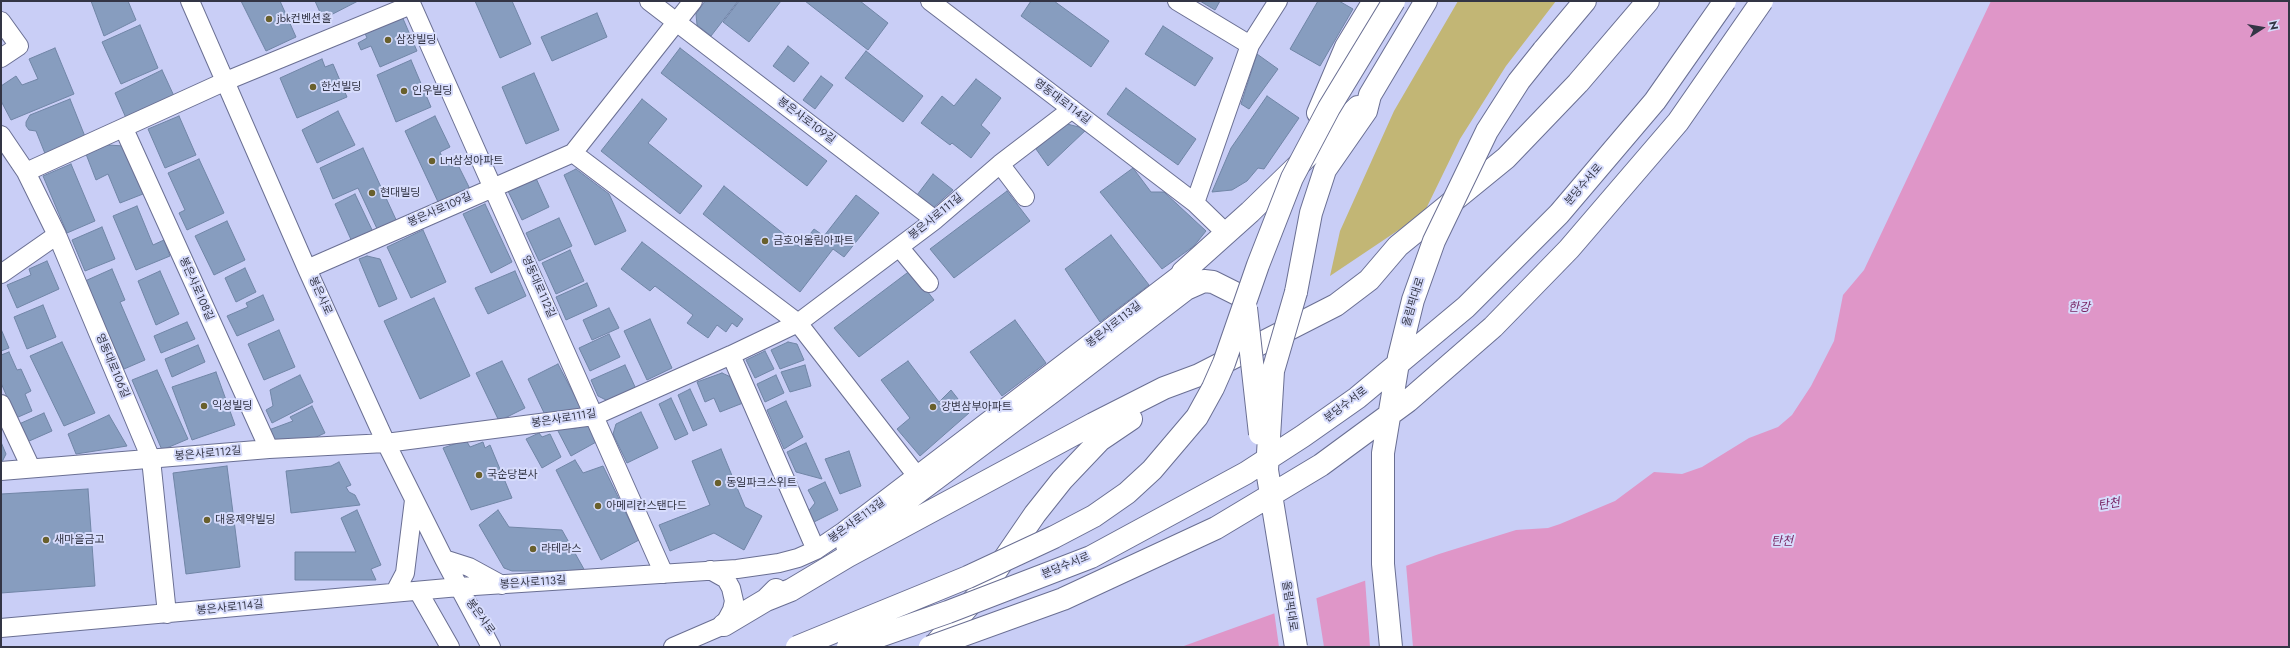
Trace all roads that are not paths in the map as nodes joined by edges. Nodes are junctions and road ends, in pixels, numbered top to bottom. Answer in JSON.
{"nodes":[{"id":1,"x":190,"y":1,"type":"edge"},
{"id":2,"x":649,"y":1,"type":"edge"},
{"id":3,"x":692,"y":1,"type":"edge"},
{"id":4,"x":930,"y":1,"type":"edge"},
{"id":5,"x":1176,"y":1,"type":"edge"},
{"id":6,"x":1278,"y":1,"type":"edge"},
{"id":7,"x":1374,"y":1,"type":"edge"},
{"id":8,"x":1394,"y":1,"type":"edge"},
{"id":9,"x":1426,"y":1,"type":"edge"},
{"id":10,"x":1585,"y":1,"type":"edge"},
{"id":11,"x":1648,"y":1,"type":"edge"},
{"id":12,"x":1725,"y":1,"type":"edge"},
{"id":13,"x":1762,"y":1,"type":"edge"},
{"id":14,"x":411,"y":3,"type":"edge"},
{"id":15,"x":1,"y":21,"type":"edge"},
{"id":16,"x":676,"y":22,"type":"junction"},
{"id":17,"x":1250,"y":45,"type":"junction"},
{"id":18,"x":1,"y":58,"type":"edge"},
{"id":19,"x":226,"y":81,"type":"junction"},
{"id":20,"x":1370,"y":95,"type":"junction"},
{"id":21,"x":1072,"y":109,"type":"junction"},
{"id":22,"x":124,"y":129,"type":"junction"},
{"id":23,"x":1,"y":135,"type":"edge"},
{"id":24,"x":573,"y":153,"type":"junction"},
{"id":25,"x":1000,"y":164,"type":"junction"},
{"id":26,"x":1296,"y":166,"type":"junction"},
{"id":27,"x":26,"y":172,"type":"junction"},
{"id":28,"x":493,"y":186,"type":"junction"},
{"id":29,"x":1025,"y":197,"type":"dead end"},
{"id":30,"x":1195,"y":203,"type":"junction"},
{"id":31,"x":935,"y":220,"type":"junction"},
{"id":32,"x":1227,"y":234,"type":"junction"},
{"id":33,"x":57,"y":236,"type":"junction"},
{"id":34,"x":899,"y":247,"type":"junction"},
{"id":35,"x":307,"y":269,"type":"junction"},
{"id":36,"x":1183,"y":272,"type":"joint"},
{"id":37,"x":1,"y":274,"type":"edge"},
{"id":38,"x":929,"y":283,"type":"dead end"},
{"id":39,"x":798,"y":323,"type":"junction"},
{"id":40,"x":731,"y":356,"type":"junction"},
{"id":41,"x":1199,"y":375,"type":"junction"},
{"id":42,"x":1,"y":404,"type":"edge"},
{"id":43,"x":594,"y":416,"type":"junction"},
{"id":44,"x":386,"y":443,"type":"junction"},
{"id":45,"x":269,"y":449,"type":"junction"},
{"id":46,"x":151,"y":459,"type":"junction"},
{"id":47,"x":31,"y":468,"type":"junction"},
{"id":48,"x":1267,"y":470,"type":"junction"},
{"id":49,"x":1,"y":471,"type":"edge"},
{"id":50,"x":917,"y":476,"type":"junction"},
{"id":51,"x":414,"y":500,"type":"junction"},
{"id":52,"x":816,"y":550,"type":"junction"},
{"id":53,"x":444,"y":559,"type":"junction"},
{"id":54,"x":710,"y":570,"type":"junction"},
{"id":55,"x":664,"y":574,"type":"junction"},
{"id":56,"x":503,"y":586,"type":"junction"},
{"id":57,"x":459,"y":587,"type":"junction"},
{"id":58,"x":418,"y":591,"type":"junction"},
{"id":59,"x":395,"y":592,"type":"junction"},
{"id":60,"x":766,"y":600,"type":"junction"},
{"id":61,"x":167,"y":614,"type":"junction"},
{"id":62,"x":724,"y":625,"type":"junction"},
{"id":63,"x":1,"y":628,"type":"edge"},
{"id":64,"x":450,"y":647,"type":"edge"},
{"id":65,"x":491,"y":647,"type":"edge"},
{"id":66,"x":502,"y":647,"type":"edge"},
{"id":67,"x":673,"y":647,"type":"edge"},
{"id":68,"x":797,"y":647,"type":"edge"},
{"id":69,"x":848,"y":647,"type":"edge"},
{"id":70,"x":930,"y":647,"type":"edge"},
{"id":71,"x":933,"y":647,"type":"edge"},
{"id":72,"x":1296,"y":647,"type":"edge"},
{"id":73,"x":1391,"y":647,"type":"edge"}],
"edges":[{"from":1,"to":19,"type":"street","name":"봉은사로"},
{"from":2,"to":16,"type":"street"},
{"from":3,"to":16,"type":"street","name":"봉은사로109길"},
{"from":4,"to":21,"type":"street","name":"영동대로114길"},
{"from":5,"to":17,"type":"street"},
{"from":6,"to":17,"type":"street"},
{"from":7,"to":26,"type":"highway"},
{"from":8,"to":68,"type":"highway","bridge":true},
{"from":9,"to":20,"type":"highway","name":"올림픽대로"},
{"from":10,"to":73,"type":"highway","name":"올림픽대로","bridge":true},
{"from":11,"to":41,"type":"highway"},
{"from":12,"to":69,"type":"highway","name":"분당수서로","bridge":true},
{"from":13,"to":70,"type":"highway","bridge":true},
{"from":14,"to":19,"type":"street"},
{"from":14,"to":28,"type":"street","name":"영동대로112길"},
{"from":15,"to":18,"type":"street"},
{"from":16,"to":24,"type":"street","name":"봉은사로109길"},
{"from":16,"to":31,"type":"street","name":"봉은사로109길"},
{"from":17,"to":30,"type":"street"},
{"from":19,"to":22,"type":"street"},
{"from":19,"to":35,"type":"street","name":"봉은사로"},
{"from":20,"to":26,"type":"highway"},
{"from":20,"to":48,"type":"highway","name":"올림픽대로","bridge":true},
{"from":21,"to":25,"type":"street","name":"봉은사로111길"},
{"from":21,"to":30,"type":"street","name":"영동대로114길"},
{"from":22,"to":27,"type":"street"},
{"from":22,"to":45,"type":"street","name":"봉은사로108길"},
{"from":23,"to":27,"type":"street","name":"영동대로106길"},
{"from":24,"to":28,"type":"street","name":"봉은사로109길"},
{"from":24,"to":39,"type":"street"},
{"from":25,"to":29,"type":"street"},
{"from":25,"to":31,"type":"street","name":"봉은사로111길"},
{"from":26,"to":32,"type":"highway"},
{"from":27,"to":33,"type":"street","name":"영동대로106길"},
{"from":28,"to":35,"type":"street","name":"봉은사로109길"},
{"from":28,"to":43,"type":"street","name":"영동대로112길"},
{"from":30,"to":32,"type":"street","name":"영동대로114길"},
{"from":31,"to":34,"type":"street","name":"봉은사로111길"},
{"from":32,"to":36,"type":"highway"},
{"from":33,"to":37,"type":"street"},
{"from":33,"to":46,"type":"street","name":"영동대로106길"},
{"from":34,"to":38,"type":"street"},
{"from":34,"to":39,"type":"street","name":"봉은사로111길"},
{"from":35,"to":44,"type":"street","name":"봉은사로"},
{"from":36,"to":50,"type":"street","name":"봉은사로113길"},
{"from":39,"to":40,"type":"street","name":"봉은사로111길"},
{"from":39,"to":50,"type":"street"},
{"from":40,"to":43,"type":"street","name":"봉은사로111길"},
{"from":40,"to":52,"type":"street"},
{"from":41,"to":60,"type":"highway"},
{"from":41,"to":71,"type":"highway","bridge":true},
{"from":42,"to":47,"type":"street"},
{"from":43,"to":44,"type":"street","name":"봉은사로111길"},
{"from":43,"to":55,"type":"street","name":"영동대로112길"},
{"from":44,"to":45,"type":"street","name":"봉은사로112길"},
{"from":44,"to":51,"type":"street","name":"봉은사로"},
{"from":45,"to":46,"type":"street","name":"봉은사로112길"},
{"from":46,"to":47,"type":"street","name":"봉은사로112길"},
{"from":46,"to":61,"type":"street","name":"영동대로106길"},
{"from":47,"to":49,"type":"street","name":"봉은사로112길"},
{"from":48,"to":60,"type":"highway","bridge":true},
{"from":48,"to":72,"type":"highway","name":"올림픽대로","bridge":true},
{"from":50,"to":52,"type":"street","name":"봉은사로113길"},
{"from":51,"to":53,"type":"street","name":"봉은사로"},
{"from":51,"to":59,"type":"street"},
{"from":52,"to":54,"type":"street","name":"봉은사로113길"},
{"from":53,"to":56,"type":"street"},
{"from":53,"to":57,"type":"street","name":"봉은사로"},
{"from":54,"to":55,"type":"street","name":"봉은사로113길"},
{"from":54,"to":62,"type":"street"},
{"from":55,"to":56,"type":"street","name":"봉은사로113길"},
{"from":56,"to":57,"type":"street","name":"봉은사로113길"},
{"from":57,"to":58,"type":"street","name":"봉은사로114길"},
{"from":57,"to":65,"type":"street","name":"봉은사로"},
{"from":57,"to":66,"type":"street","name":"봉은사로"},
{"from":58,"to":59,"type":"street","name":"봉은사로114길"},
{"from":58,"to":64,"type":"street"},
{"from":59,"to":61,"type":"street","name":"봉은사로114길"},
{"from":60,"to":62,"type":"highway"},
{"from":61,"to":63,"type":"street","name":"봉은사로114길"},
{"from":62,"to":67,"type":"street"}]}
